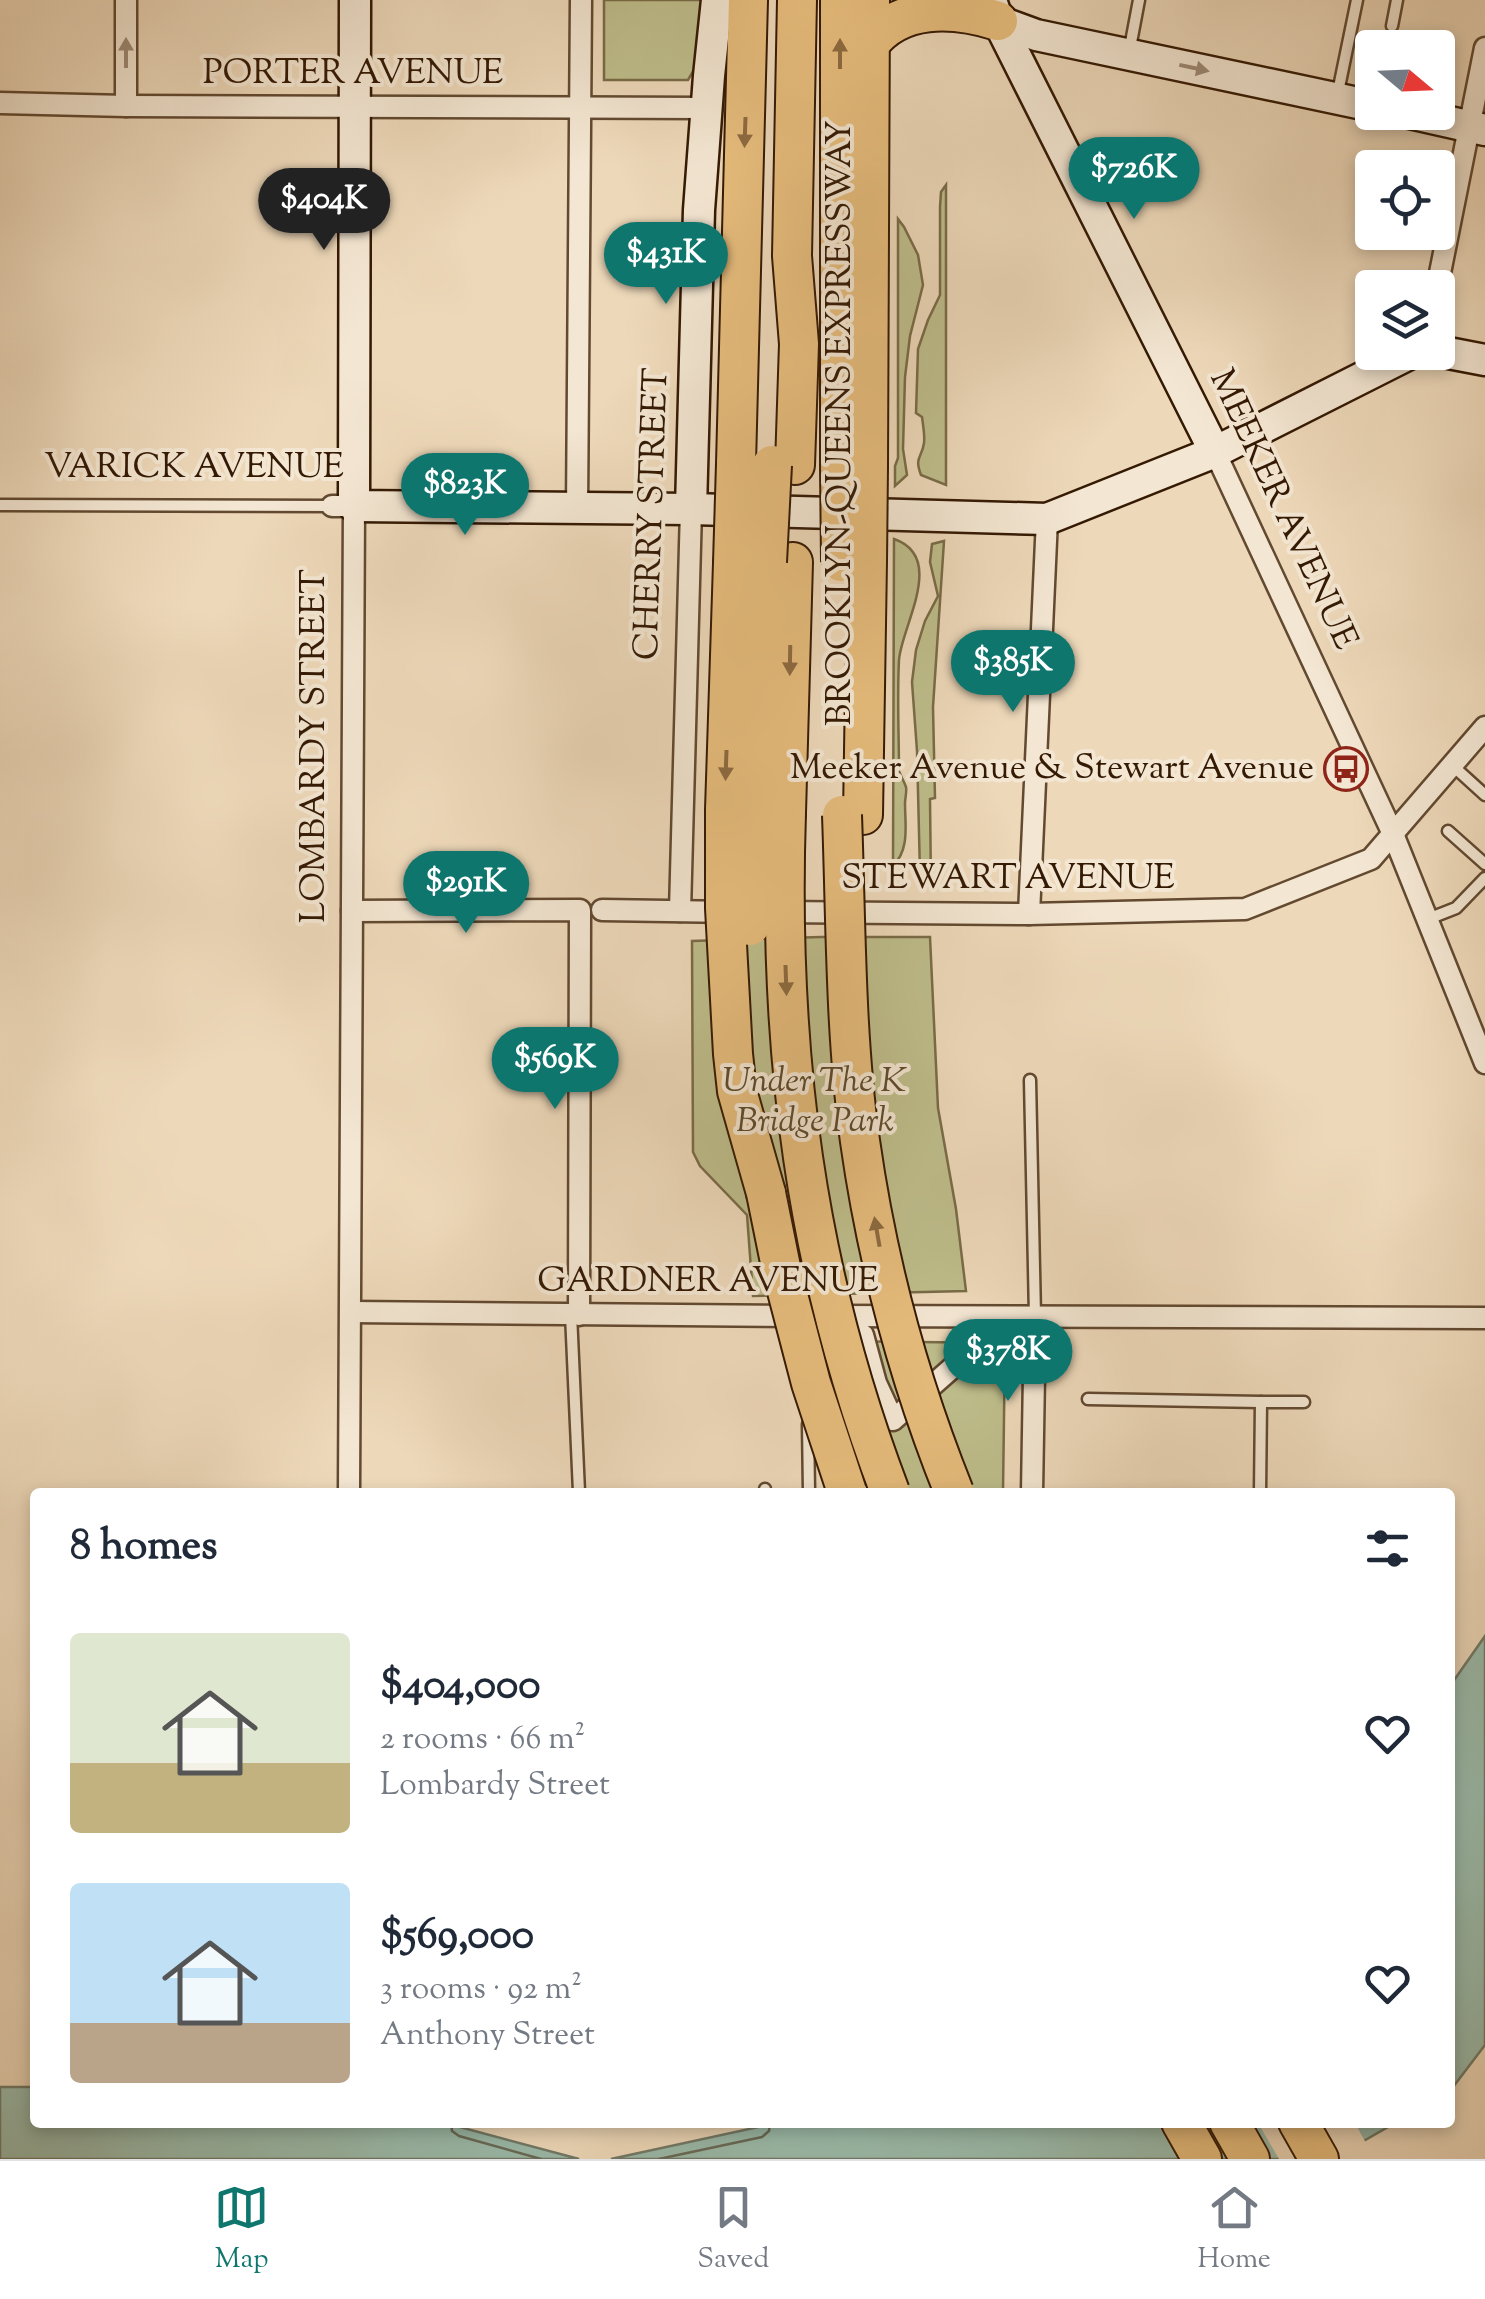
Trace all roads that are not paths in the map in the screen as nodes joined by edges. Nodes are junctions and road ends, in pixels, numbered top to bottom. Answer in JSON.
{"nodes":[{"id":1,"x":126,"y":0,"type":"edge"},
{"id":2,"x":355,"y":0,"type":"edge"},
{"id":3,"x":581,"y":0,"type":"edge"},
{"id":4,"x":718,"y":0,"type":"edge"},
{"id":5,"x":748,"y":0,"type":"edge"},
{"id":6,"x":797,"y":0,"type":"edge"},
{"id":7,"x":840,"y":0,"type":"edge"},
{"id":8,"x":870,"y":0,"type":"edge"},
{"id":9,"x":1139,"y":0,"type":"edge"},
{"id":10,"x":1357,"y":0,"type":"edge"},
{"id":11,"x":1398,"y":0,"type":"edge"},
{"id":12,"x":994,"y":10,"type":"edge"},
{"id":13,"x":1392,"y":26,"type":"dead end"},
{"id":14,"x":868,"y":45,"type":"junction"},
{"id":15,"x":1485,"y":48,"type":"edge"},
{"id":16,"x":1128,"y":54,"type":"junction"},
{"id":17,"x":1336,"y":98,"type":"junction"},
{"id":18,"x":1355,"y":102,"type":"edge"},
{"id":19,"x":0,"y":103,"type":"edge"},
{"id":20,"x":126,"y":106,"type":"junction"},
{"id":21,"x":354,"y":106,"type":"junction"},
{"id":22,"x":581,"y":107,"type":"junction"},
{"id":23,"x":706,"y":108,"type":"junction"},
{"id":24,"x":1477,"y":128,"type":"edge"},
{"id":25,"x":1441,"y":270,"type":"edge"},
{"id":26,"x":1455,"y":354,"type":"edge"},
{"id":27,"x":1485,"y":360,"type":"edge"},
{"id":28,"x":1377,"y":370,"type":"edge"},
{"id":29,"x":1215,"y":452,"type":"junction"},
{"id":30,"x":768,"y":465,"type":"junction"},
{"id":31,"x":854,"y":466,"type":"junction"},
{"id":32,"x":0,"y":505,"type":"edge"},
{"id":33,"x":343,"y":506,"type":"junction"},
{"id":34,"x":577,"y":509,"type":"junction"},
{"id":35,"x":690,"y":509,"type":"junction"},
{"id":36,"x":1047,"y":519,"type":"junction"},
{"id":37,"x":1485,"y":728,"type":"edge"},
{"id":38,"x":1452,"y":765,"type":"junction"},
{"id":39,"x":1485,"y":794,"type":"edge"},
{"id":40,"x":755,"y":811,"type":"junction"},
{"id":41,"x":1448,"y":831,"type":"dead end"},
{"id":42,"x":1393,"y":834,"type":"junction"},
{"id":43,"x":1485,"y":864,"type":"edge"},
{"id":44,"x":1485,"y":878,"type":"edge"},
{"id":45,"x":591,"y":910,"type":"junction"},
{"id":46,"x":352,"y":911,"type":"junction"},
{"id":47,"x":680,"y":911,"type":"junction"},
{"id":48,"x":1029,"y":914,"type":"junction"},
{"id":49,"x":1427,"y":920,"type":"junction"},
{"id":50,"x":1485,"y":1064,"type":"edge"},
{"id":51,"x":1030,"y":1080,"type":"dead end"},
{"id":52,"x":351,"y":1312,"type":"junction"},
{"id":53,"x":575,"y":1314,"type":"junction"},
{"id":54,"x":808,"y":1316,"type":"junction"},
{"id":55,"x":1035,"y":1317,"type":"junction"},
{"id":56,"x":1485,"y":1318,"type":"edge"},
{"id":57,"x":863,"y":1335,"type":"dead end"},
{"id":58,"x":960,"y":1362,"type":"dead end"},
{"id":59,"x":1088,"y":1399,"type":"dead end"},
{"id":60,"x":1261,"y":1402,"type":"junction"},
{"id":61,"x":1304,"y":1402,"type":"dead end"},
{"id":62,"x":808,"y":1404,"type":"joint"},
{"id":63,"x":349,"y":1488,"type":"edge"},
{"id":64,"x":579,"y":1488,"type":"edge"},
{"id":65,"x":809,"y":1488,"type":"edge"},
{"id":66,"x":846,"y":1488,"type":"edge"},
{"id":67,"x":889,"y":1488,"type":"edge"},
{"id":68,"x":953,"y":1488,"type":"edge"},
{"id":69,"x":1032,"y":1488,"type":"edge"},
{"id":70,"x":1260,"y":1488,"type":"edge"},
{"id":71,"x":1184,"y":2128,"type":"edge"},
{"id":72,"x":1232,"y":2128,"type":"edge"},
{"id":73,"x":1301,"y":2128,"type":"edge"},
{"id":74,"x":1202,"y":2159,"type":"edge"},
{"id":75,"x":1250,"y":2159,"type":"edge"},
{"id":76,"x":1319,"y":2159,"type":"edge"}],
"edges":[{"from":20,"to":1,"type":"street","one_way":true},
{"from":2,"to":21,"type":"main road","name":"LOMBARDY STREET"},
{"from":3,"to":22,"type":"street"},
{"from":4,"to":23,"type":"main road","name":"CHERRY STREET"},
{"from":5,"to":30,"type":"highway","one_way":true},
{"from":6,"to":30,"type":"highway","name":"BROOKLYN-QUEENS EXPRESSWAY"},
{"from":31,"to":7,"type":"highway","name":"BROOKLYN-QUEENS EXPRESSWAY","one_way":true},
{"from":8,"to":14,"type":"highway"},
{"from":9,"to":16,"type":"lane"},
{"from":10,"to":17,"type":"lane"},
{"from":11,"to":13,"type":"lane"},
{"from":12,"to":14,"type":"highway"},
{"from":12,"to":16,"type":"main road"},
{"from":12,"to":29,"type":"main road","name":"MEEKER AVENUE"},
{"from":14,"to":31,"type":"highway"},
{"from":15,"to":24,"type":"street"},
{"from":16,"to":17,"type":"main road","one_way":true},
{"from":17,"to":18,"type":"main road"},
{"from":19,"to":20,"type":"street","name":"PORTER AVENUE"},
{"from":20,"to":21,"type":"street","name":"PORTER AVENUE"},
{"from":21,"to":22,"type":"street","name":"PORTER AVENUE"},
{"from":21,"to":33,"type":"main road","name":"LOMBARDY STREET"},
{"from":22,"to":23,"type":"street","name":"PORTER AVENUE"},
{"from":22,"to":34,"type":"street"},
{"from":23,"to":35,"type":"main road","name":"CHERRY STREET"},
{"from":24,"to":25,"type":"street"},
{"from":26,"to":27,"type":"main road"},
{"from":28,"to":29,"type":"main road","name":"VARICK AVENUE"},
{"from":29,"to":36,"type":"main road","name":"VARICK AVENUE"},
{"from":29,"to":42,"type":"street","name":"MEEKER AVENUE"},
{"from":30,"to":40,"type":"highway","one_way":true,"bridge":true},
{"from":68,"to":31,"type":"highway","name":"BROOKLYN-QUEENS EXPRESSWAY","one_way":true,"bridge":true},
{"from":32,"to":33,"type":"lane","name":"VARICK AVENUE"},
{"from":33,"to":34,"type":"main road","name":"VARICK AVENUE"},
{"from":33,"to":46,"type":"street","name":"LOMBARDY STREET"},
{"from":34,"to":35,"type":"main road","name":"VARICK AVENUE"},
{"from":35,"to":36,"type":"main road","name":"VARICK AVENUE"},
{"from":35,"to":47,"type":"street","name":"CHERRY STREET"},
{"from":36,"to":48,"type":"street"},
{"from":37,"to":38,"type":"street","name":"STEWART AVENUE"},
{"from":38,"to":39,"type":"lane"},
{"from":38,"to":42,"type":"street","name":"STEWART AVENUE"},
{"from":40,"to":66,"type":"highway","bridge":true},
{"from":40,"to":67,"type":"highway","one_way":true,"bridge":true},
{"from":41,"to":43,"type":"lane"},
{"from":42,"to":48,"type":"street","name":"STEWART AVENUE"},
{"from":42,"to":49,"type":"street","name":"MEEKER AVENUE"},
{"from":44,"to":49,"type":"lane"},
{"from":45,"to":46,"type":"street","name":"STEWART AVENUE"},
{"from":45,"to":47,"type":"street","name":"STEWART AVENUE"},
{"from":45,"to":53,"type":"street"},
{"from":46,"to":52,"type":"street","name":"LOMBARDY STREET"},
{"from":47,"to":48,"type":"street","name":"STEWART AVENUE"},
{"from":49,"to":50,"type":"street","name":"MEEKER AVENUE"},
{"from":51,"to":55,"type":"lane"},
{"from":52,"to":53,"type":"street","name":"GARDNER AVENUE"},
{"from":52,"to":63,"type":"street","name":"LOMBARDY STREET"},
{"from":53,"to":54,"type":"street","name":"GARDNER AVENUE"},
{"from":53,"to":64,"type":"lane"},
{"from":54,"to":55,"type":"street","name":"GARDNER AVENUE"},
{"from":54,"to":62,"type":"street"},
{"from":55,"to":56,"type":"street","name":"GARDNER AVENUE"},
{"from":55,"to":69,"type":"street"},
{"from":57,"to":58,"type":"street"},
{"from":59,"to":60,"type":"lane"},
{"from":60,"to":61,"type":"lane"},
{"from":60,"to":70,"type":"lane"},
{"from":62,"to":65,"type":"lane"},
{"from":71,"to":74,"type":"highway"},
{"from":72,"to":75,"type":"highway"},
{"from":73,"to":76,"type":"highway"}]}
